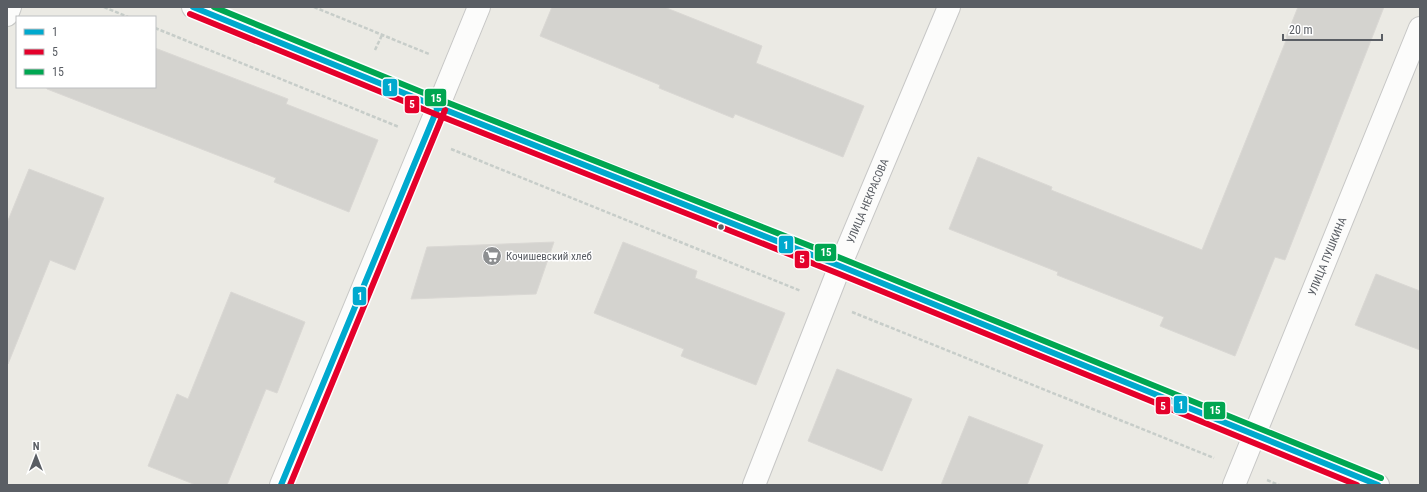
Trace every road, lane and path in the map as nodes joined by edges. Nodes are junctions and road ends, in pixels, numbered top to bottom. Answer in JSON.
{"nodes":[{"id":1,"x":10,"y":7,"type":"edge"},
{"id":2,"x":104,"y":7,"type":"edge"},
{"id":3,"x":193,"y":7,"type":"edge"},
{"id":4,"x":314,"y":7,"type":"edge"},
{"id":5,"x":479,"y":7,"type":"edge"},
{"id":6,"x":949,"y":7,"type":"edge"},
{"id":7,"x":7,"y":15,"type":"edge"},
{"id":8,"x":126,"y":16,"type":"edge"},
{"id":9,"x":156,"y":28,"type":"edge"},
{"id":10,"x":1420,"y":28,"type":"edge"},
{"id":11,"x":456,"y":64,"type":"junction"},
{"id":12,"x":438,"y":107,"type":"junction"},
{"id":13,"x":425,"y":138,"type":"junction"},
{"id":14,"x":840,"y":266,"type":"junction"},
{"id":15,"x":826,"y":301,"type":"junction"},
{"id":16,"x":1254,"y":435,"type":"junction"},
{"id":17,"x":1237,"y":477,"type":"edge"},
{"id":18,"x":281,"y":485,"type":"edge"},
{"id":19,"x":754,"y":485,"type":"edge"},
{"id":20,"x":1279,"y":485,"type":"edge"},
{"id":21,"x":1378,"y":485,"type":"edge"}],
"edges":[{"from":1,"to":7,"type":"main road"},
{"from":2,"to":8,"type":"path"},
{"from":3,"to":12,"type":"main road"},
{"from":4,"to":11,"type":"path"},
{"from":5,"to":11,"type":"main road"},
{"from":6,"to":14,"type":"main road","name":"УЛИЦА НЕКРАСОВА"},
{"from":9,"to":13,"type":"path"},
{"from":10,"to":16,"type":"main road","name":"УЛИЦА ПУШКИНА"},
{"from":11,"to":12,"type":"main road"},
{"from":12,"to":13,"type":"main road"},
{"from":12,"to":14,"type":"main road"},
{"from":13,"to":15,"type":"path"},
{"from":13,"to":18,"type":"main road"},
{"from":14,"to":15,"type":"main road","name":"УЛИЦА НЕКРАСОВА"},
{"from":14,"to":16,"type":"main road"},
{"from":15,"to":17,"type":"path"},
{"from":15,"to":19,"type":"main road","name":"УЛИЦА НЕКРАСОВА"},
{"from":16,"to":17,"type":"main road","name":"УЛИЦА ПУШКИНА"},
{"from":16,"to":21,"type":"main road"},
{"from":17,"to":20,"type":"path"}]}
